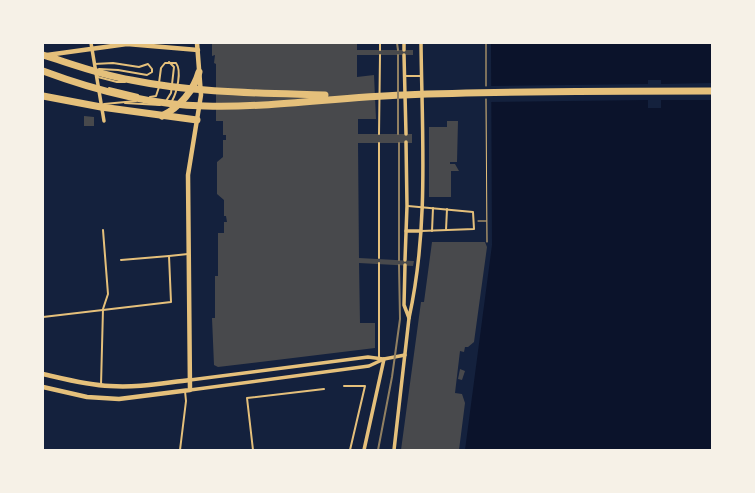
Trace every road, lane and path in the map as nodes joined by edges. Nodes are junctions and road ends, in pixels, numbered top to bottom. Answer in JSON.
{"nodes":[{"id":1,"x":197,"y":43,"type":"edge"},
{"id":2,"x":380,"y":43,"type":"edge"},
{"id":3,"x":404,"y":43,"type":"edge"},
{"id":4,"x":421,"y":43,"type":"edge"},
{"id":5,"x":486,"y":43,"type":"edge"},
{"id":6,"x":91,"y":46,"type":"edge"},
{"id":7,"x":198,"y":50,"type":"junction"},
{"id":8,"x":380,"y":50,"type":"dead end"},
{"id":9,"x":404,"y":50,"type":"dead end"},
{"id":10,"x":43,"y":55,"type":"edge"},
{"id":11,"x":380,"y":55,"type":"dead end"},
{"id":12,"x":404,"y":55,"type":"dead end"},
{"id":13,"x":169,"y":62,"type":"junction"},
{"id":14,"x":94,"y":64,"type":"junction"},
{"id":15,"x":95,"y":70,"type":"junction"},
{"id":16,"x":43,"y":71,"type":"edge"},
{"id":17,"x":199,"y":72,"type":"junction"},
{"id":18,"x":405,"y":76,"type":"junction"},
{"id":19,"x":422,"y":76,"type":"junction"},
{"id":20,"x":97,"y":77,"type":"junction"},
{"id":21,"x":159,"y":83,"type":"junction"},
{"id":22,"x":98,"y":86,"type":"junction"},
{"id":23,"x":486,"y":90,"type":"dead end"},
{"id":24,"x":712,"y":91,"type":"edge"},
{"id":25,"x":43,"y":96,"type":"edge"},
{"id":26,"x":355,"y":96,"type":"junction"},
{"id":27,"x":486,"y":98,"type":"dead end"},
{"id":28,"x":125,"y":103,"type":"junction"},
{"id":29,"x":101,"y":104,"type":"junction"},
{"id":30,"x":162,"y":116,"type":"junction"},
{"id":31,"x":197,"y":120,"type":"junction"},
{"id":32,"x":104,"y":121,"type":"dead end"},
{"id":33,"x":379,"y":134,"type":"dead end"},
{"id":34,"x":406,"y":134,"type":"dead end"},
{"id":35,"x":406,"y":142,"type":"dead end"},
{"id":36,"x":379,"y":143,"type":"dead end"},
{"id":37,"x":407,"y":206,"type":"junction"},
{"id":38,"x":422,"y":206,"type":"junction"},
{"id":39,"x":433,"y":207,"type":"junction"},
{"id":40,"x":447,"y":209,"type":"junction"},
{"id":41,"x":474,"y":221,"type":"junction"},
{"id":42,"x":487,"y":221,"type":"junction"},
{"id":43,"x":103,"y":230,"type":"dead end"},
{"id":44,"x":446,"y":230,"type":"junction"},
{"id":45,"x":406,"y":231,"type":"junction"},
{"id":46,"x":421,"y":231,"type":"junction"},
{"id":47,"x":432,"y":231,"type":"junction"},
{"id":48,"x":487,"y":242,"type":"dead end"},
{"id":49,"x":188,"y":254,"type":"junction"},
{"id":50,"x":169,"y":256,"type":"junction"},
{"id":51,"x":379,"y":258,"type":"dead end"},
{"id":52,"x":121,"y":260,"type":"dead end"},
{"id":53,"x":405,"y":260,"type":"dead end"},
{"id":54,"x":379,"y":263,"type":"dead end"},
{"id":55,"x":404,"y":265,"type":"dead end"},
{"id":56,"x":103,"y":309,"type":"junction"},
{"id":57,"x":43,"y":317,"type":"edge"},
{"id":58,"x":409,"y":318,"type":"junction"},
{"id":59,"x":405,"y":355,"type":"junction"},
{"id":60,"x":382,"y":359,"type":"junction"},
{"id":61,"x":327,"y":362,"type":"junction"},
{"id":62,"x":328,"y":371,"type":"junction"},
{"id":63,"x":43,"y":374,"type":"edge"},
{"id":64,"x":190,"y":380,"type":"junction"},
{"id":65,"x":101,"y":386,"type":"junction"},
{"id":66,"x":344,"y":386,"type":"dead end"},
{"id":67,"x":43,"y":387,"type":"edge"},
{"id":68,"x":324,"y":389,"type":"dead end"},
{"id":69,"x":190,"y":390,"type":"junction"},
{"id":70,"x":185,"y":391,"type":"junction"},
{"id":71,"x":180,"y":450,"type":"edge"},
{"id":72,"x":253,"y":450,"type":"edge"},
{"id":73,"x":350,"y":450,"type":"edge"},
{"id":74,"x":364,"y":450,"type":"edge"},
{"id":75,"x":394,"y":450,"type":"edge"}],
"edges":[{"from":1,"to":7,"type":"street"},
{"from":2,"to":8,"type":"lane"},
{"from":3,"to":9,"type":"street"},
{"from":4,"to":19,"type":"street"},
{"from":5,"to":23,"type":"path"},
{"from":6,"to":7,"type":"street"},
{"from":6,"to":10,"type":"street"},
{"from":6,"to":14,"type":"street"},
{"from":7,"to":17,"type":"street"},
{"from":10,"to":26,"type":"highway"},
{"from":11,"to":33,"type":"lane"},
{"from":12,"to":18,"type":"street"},
{"from":13,"to":21,"type":"lane"},
{"from":13,"to":28,"type":"lane"},
{"from":13,"to":28,"type":"lane"},
{"from":14,"to":15,"type":"street"},
{"from":14,"to":15,"type":"lane"},
{"from":15,"to":20,"type":"street"},
{"from":16,"to":26,"type":"highway"},
{"from":17,"to":30,"type":"highway"},
{"from":17,"to":31,"type":"street"},
{"from":18,"to":19,"type":"lane"},
{"from":18,"to":34,"type":"street"},
{"from":19,"to":38,"type":"street"},
{"from":20,"to":21,"type":"lane"},
{"from":20,"to":22,"type":"street"},
{"from":21,"to":22,"type":"lane"},
{"from":22,"to":29,"type":"street"},
{"from":24,"to":26,"type":"highway"},
{"from":25,"to":30,"type":"highway"},
{"from":27,"to":42,"type":"path"},
{"from":28,"to":29,"type":"lane"},
{"from":29,"to":32,"type":"street"},
{"from":30,"to":31,"type":"highway"},
{"from":31,"to":49,"type":"street"},
{"from":35,"to":37,"type":"street"},
{"from":36,"to":51,"type":"lane"},
{"from":37,"to":38,"type":"lane"},
{"from":37,"to":45,"type":"street"},
{"from":38,"to":39,"type":"lane"},
{"from":38,"to":46,"type":"street"},
{"from":39,"to":40,"type":"lane"},
{"from":39,"to":47,"type":"lane"},
{"from":40,"to":41,"type":"lane"},
{"from":40,"to":44,"type":"lane"},
{"from":41,"to":42,"type":"path"},
{"from":41,"to":44,"type":"lane"},
{"from":42,"to":48,"type":"path"},
{"from":43,"to":56,"type":"lane"},
{"from":44,"to":47,"type":"lane"},
{"from":45,"to":46,"type":"street"},
{"from":45,"to":53,"type":"street"},
{"from":46,"to":47,"type":"lane"},
{"from":46,"to":58,"type":"street"},
{"from":49,"to":50,"type":"lane"},
{"from":49,"to":64,"type":"street"},
{"from":50,"to":52,"type":"lane"},
{"from":50,"to":56,"type":"lane"},
{"from":54,"to":60,"type":"lane"},
{"from":55,"to":58,"type":"street"},
{"from":56,"to":57,"type":"lane"},
{"from":56,"to":65,"type":"lane"},
{"from":58,"to":59,"type":"street"},
{"from":59,"to":60,"type":"street"},
{"from":59,"to":75,"type":"street"},
{"from":60,"to":61,"type":"street"},
{"from":60,"to":62,"type":"street"},
{"from":60,"to":74,"type":"street"},
{"from":61,"to":62,"type":"street"},
{"from":61,"to":64,"type":"street"},
{"from":62,"to":69,"type":"street"},
{"from":63,"to":65,"type":"street"},
{"from":64,"to":65,"type":"street"},
{"from":64,"to":69,"type":"street"},
{"from":66,"to":73,"type":"lane"},
{"from":67,"to":70,"type":"street"},
{"from":68,"to":72,"type":"lane"},
{"from":69,"to":70,"type":"street"},
{"from":70,"to":71,"type":"lane"}]}
